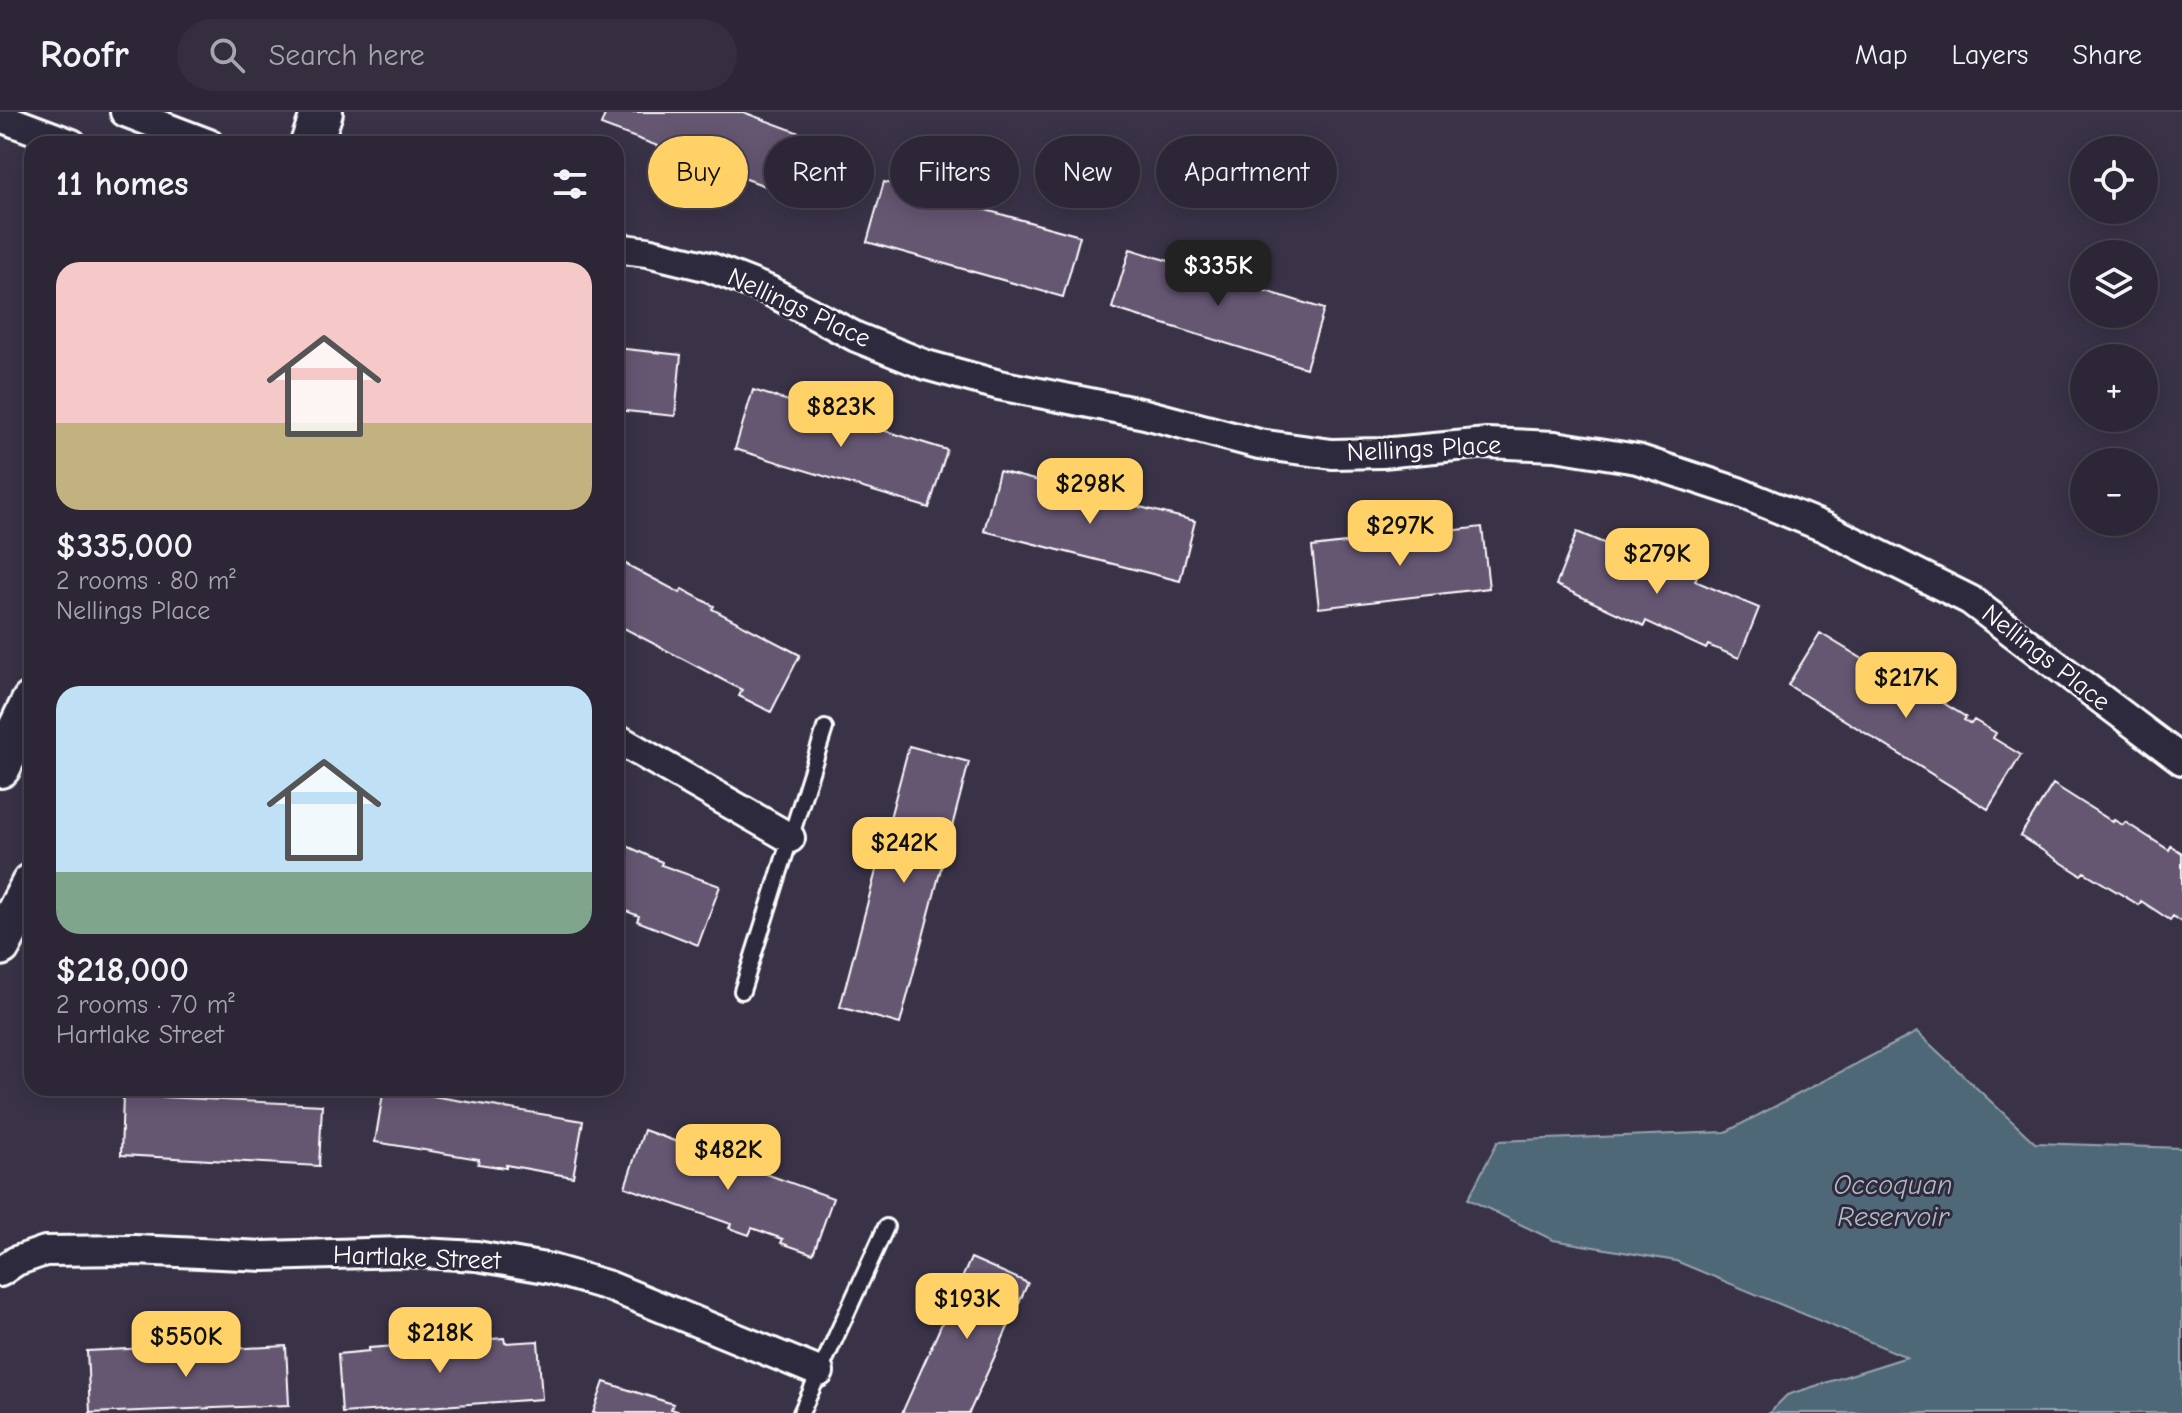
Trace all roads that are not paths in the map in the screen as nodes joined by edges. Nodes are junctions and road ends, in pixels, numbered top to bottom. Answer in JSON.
{"nodes":[{"id":1,"x":125,"y":112,"type":"edge"},
{"id":2,"x":322,"y":112,"type":"edge"},
{"id":3,"x":0,"y":117,"type":"edge"},
{"id":4,"x":51,"y":136,"type":"edge"},
{"id":5,"x":188,"y":136,"type":"edge"},
{"id":6,"x":314,"y":136,"type":"edge"},
{"id":7,"x":624,"y":249,"type":"edge"},
{"id":8,"x":24,"y":718,"type":"edge"},
{"id":9,"x":825,"y":728,"type":"dead end"},
{"id":10,"x":624,"y":743,"type":"edge"},
{"id":11,"x":2182,"y":760,"type":"edge"},
{"id":12,"x":0,"y":767,"type":"edge"},
{"id":13,"x":790,"y":838,"type":"junction"},
{"id":14,"x":24,"y":899,"type":"edge"},
{"id":15,"x":0,"y":945,"type":"edge"},
{"id":16,"x":742,"y":991,"type":"dead end"},
{"id":17,"x":886,"y":1227,"type":"dead end"},
{"id":18,"x":0,"y":1272,"type":"edge"},
{"id":19,"x":819,"y":1372,"type":"junction"},
{"id":20,"x":801,"y":1413,"type":"edge"}],
"edges":[{"from":1,"to":5,"type":"street"},
{"from":2,"to":6,"type":"street"},
{"from":3,"to":4,"type":"street"},
{"from":7,"to":11,"type":"street","name":"Nellings Place"},
{"from":8,"to":12,"type":"street"},
{"from":9,"to":13,"type":"lane"},
{"from":10,"to":13,"type":"street"},
{"from":13,"to":16,"type":"lane"},
{"from":14,"to":15,"type":"street"},
{"from":17,"to":19,"type":"lane"},
{"from":18,"to":19,"type":"street","name":"Hartlake Street"},
{"from":19,"to":20,"type":"lane"}]}
